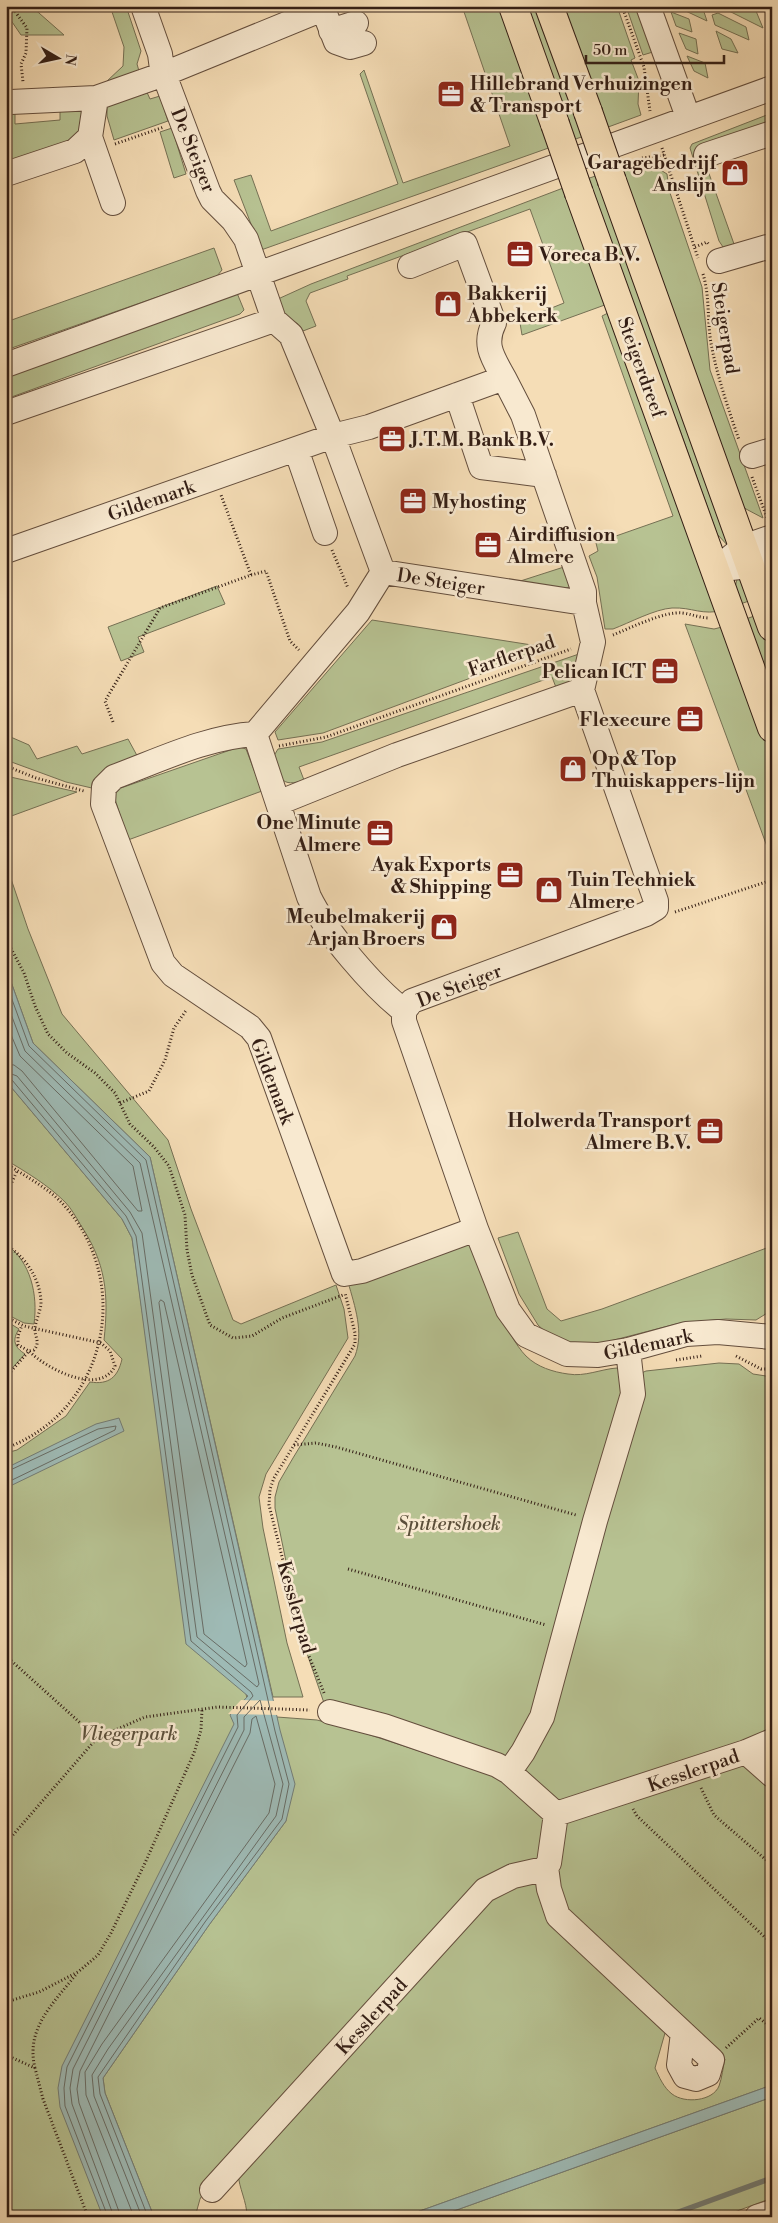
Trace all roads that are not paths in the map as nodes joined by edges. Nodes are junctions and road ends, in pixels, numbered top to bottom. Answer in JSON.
{"nodes":[{"id":1,"x":143,"y":6,"type":"edge"},
{"id":2,"x":513,"y":6,"type":"edge"},
{"id":3,"x":549,"y":6,"type":"edge"},
{"id":4,"x":648,"y":6,"type":"edge"},
{"id":5,"x":322,"y":8,"type":"edge"},
{"id":6,"x":360,"y":33,"type":"dead end"},
{"id":7,"x":164,"y":74,"type":"junction"},
{"id":8,"x":772,"y":88,"type":"edge"},
{"id":9,"x":96,"y":98,"type":"junction"},
{"id":10,"x":19,"y":102,"type":"road end"},
{"id":11,"x":688,"y":117,"type":"junction"},
{"id":12,"x":772,"y":133,"type":"edge"},
{"id":13,"x":90,"y":136,"type":"junction"},
{"id":14,"x":706,"y":155,"type":"dead end"},
{"id":15,"x":6,"y":174,"type":"edge"},
{"id":16,"x":113,"y":203,"type":"dead end"},
{"id":17,"x":772,"y":250,"type":"edge"},
{"id":18,"x":707,"y":265,"type":"road end"},
{"id":19,"x":410,"y":266,"type":"dead end"},
{"id":20,"x":259,"y":274,"type":"junction"},
{"id":21,"x":274,"y":320,"type":"junction"},
{"id":22,"x":6,"y":365,"type":"edge"},
{"id":23,"x":504,"y":378,"type":"junction"},
{"id":24,"x":457,"y":395,"type":"junction"},
{"id":25,"x":6,"y":413,"type":"edge"},
{"id":26,"x":332,"y":436,"type":"junction"},
{"id":27,"x":296,"y":449,"type":"junction"},
{"id":28,"x":544,"y":475,"type":"junction"},
{"id":29,"x":770,"y":531,"type":"edge"},
{"id":30,"x":325,"y":532,"type":"road end"},
{"id":31,"x":6,"y":551,"type":"edge"},
{"id":32,"x":754,"y":557,"type":"edge"},
{"id":33,"x":715,"y":570,"type":"junction"},
{"id":34,"x":383,"y":572,"type":"junction"},
{"id":35,"x":584,"y":603,"type":"junction"},
{"id":36,"x":772,"y":626,"type":"edge"},
{"id":37,"x":582,"y":690,"type":"junction"},
{"id":38,"x":772,"y":728,"type":"edge"},
{"id":39,"x":257,"y":743,"type":"junction"},
{"id":40,"x":278,"y":803,"type":"junction"},
{"id":41,"x":404,"y":1011,"type":"junction"},
{"id":42,"x":476,"y":1229,"type":"junction"},
{"id":43,"x":772,"y":1338,"type":"edge"},
{"id":44,"x":628,"y":1350,"type":"junction"},
{"id":45,"x":330,"y":1712,"type":"road end"},
{"id":46,"x":772,"y":1741,"type":"edge"},
{"id":47,"x":746,"y":1752,"type":"junction"},
{"id":48,"x":509,"y":1772,"type":"junction"},
{"id":49,"x":772,"y":1775,"type":"edge"},
{"id":50,"x":556,"y":1814,"type":"junction"},
{"id":51,"x":546,"y":1867,"type":"junction"},
{"id":52,"x":712,"y":2060,"type":"road end"},
{"id":53,"x":212,"y":2190,"type":"dead end"},
{"id":54,"x":772,"y":2212,"type":"edge"},
{"id":55,"x":758,"y":2217,"type":"edge"}],
"edges":[{"from":1,"to":7,"type":"street","name":"De Steiger"},
{"from":2,"to":33,"type":"main road","name":"Steigerdreef","bridge":true},
{"from":3,"to":32,"type":"main road","name":"Steigerdreef","bridge":true},
{"from":4,"to":11,"type":"street"},
{"from":5,"to":6,"type":"street"},
{"from":5,"to":7,"type":"street"},
{"from":7,"to":9,"type":"street"},
{"from":7,"to":20,"type":"street","name":"De Steiger"},
{"from":8,"to":11,"type":"street"},
{"from":9,"to":10,"type":"street"},
{"from":9,"to":13,"type":"street"},
{"from":11,"to":20,"type":"street"},
{"from":12,"to":14,"type":"street"},
{"from":13,"to":15,"type":"street"},
{"from":13,"to":16,"type":"street"},
{"from":17,"to":18,"type":"street"},
{"from":19,"to":23,"type":"street"},
{"from":20,"to":21,"type":"street","name":"De Steiger"},
{"from":20,"to":22,"type":"street"},
{"from":21,"to":25,"type":"street"},
{"from":21,"to":26,"type":"street","name":"De Steiger"},
{"from":23,"to":24,"type":"street"},
{"from":23,"to":28,"type":"street"},
{"from":24,"to":26,"type":"street"},
{"from":24,"to":28,"type":"street"},
{"from":26,"to":27,"type":"street","name":"Gildemark"},
{"from":26,"to":34,"type":"street","name":"De Steiger"},
{"from":27,"to":30,"type":"street"},
{"from":27,"to":31,"type":"street","name":"Gildemark"},
{"from":28,"to":35,"type":"street"},
{"from":29,"to":32,"type":"street"},
{"from":32,"to":33,"type":"street"},
{"from":32,"to":36,"type":"main road","name":"Steigerdreef"},
{"from":33,"to":38,"type":"main road","name":"Steigerdreef"},
{"from":34,"to":35,"type":"street","name":"De Steiger"},
{"from":34,"to":39,"type":"street"},
{"from":35,"to":37,"type":"street"},
{"from":37,"to":40,"type":"street"},
{"from":37,"to":41,"type":"street","name":"De Steiger"},
{"from":39,"to":40,"type":"street"},
{"from":39,"to":42,"type":"street","name":"Gildemark"},
{"from":40,"to":41,"type":"street"},
{"from":41,"to":42,"type":"street","name":"Gildemark"},
{"from":42,"to":44,"type":"street","name":"Gildemark"},
{"from":43,"to":44,"type":"street","name":"Gildemark"},
{"from":44,"to":48,"type":"street"},
{"from":45,"to":48,"type":"street"},
{"from":46,"to":47,"type":"street","name":"Kesslerpad"},
{"from":47,"to":49,"type":"street"},
{"from":47,"to":50,"type":"street","name":"Kesslerpad"},
{"from":48,"to":50,"type":"street"},
{"from":50,"to":51,"type":"street"},
{"from":51,"to":52,"type":"street"},
{"from":51,"to":53,"type":"street","name":"Kesslerpad"},
{"from":54,"to":55,"type":"street"}]}
